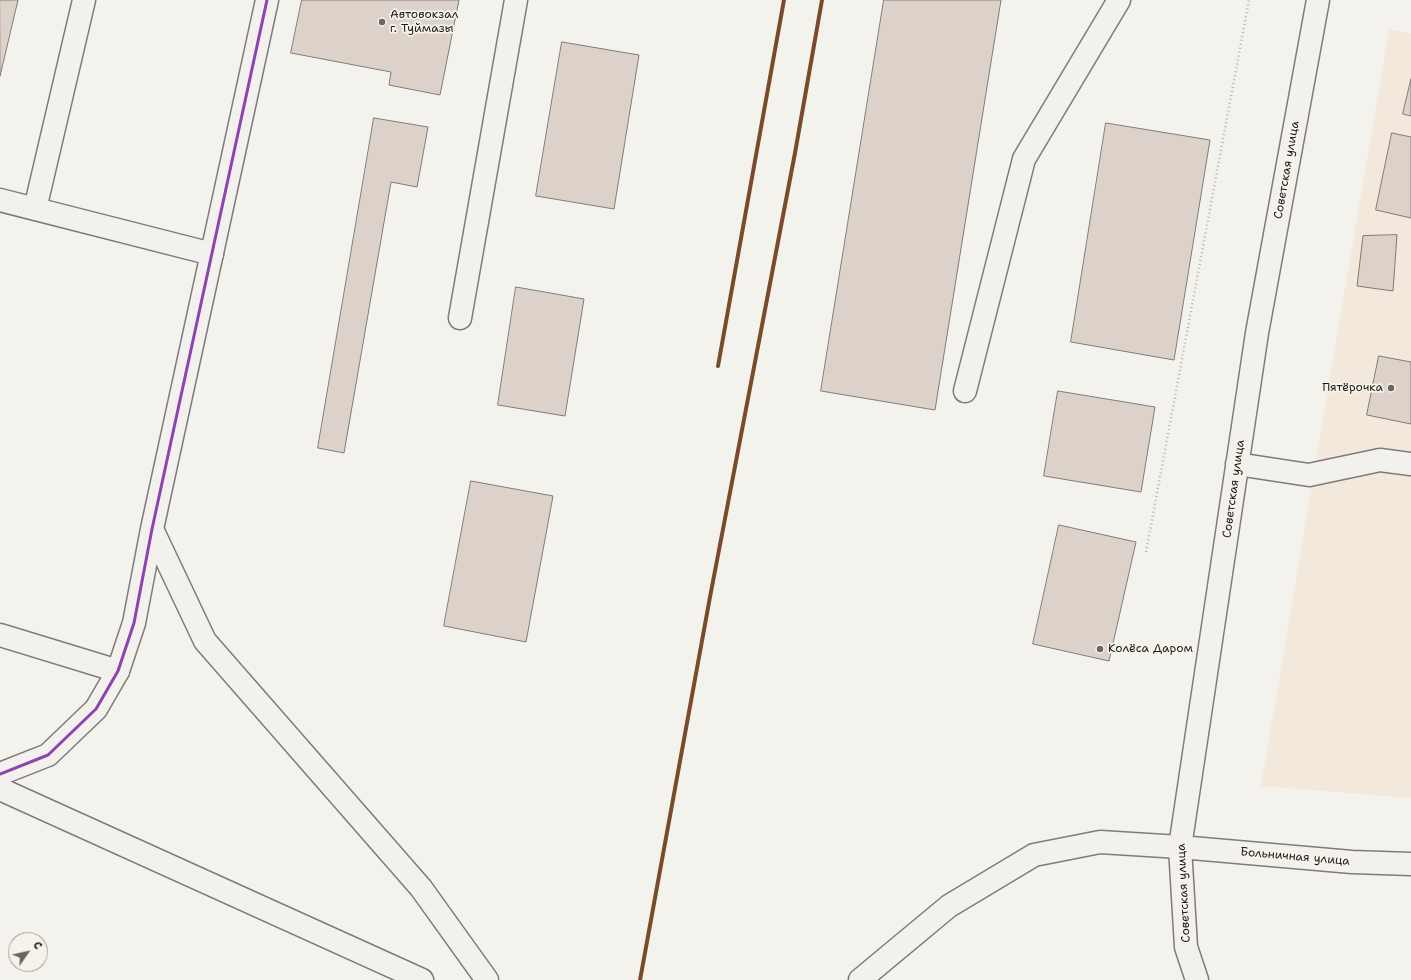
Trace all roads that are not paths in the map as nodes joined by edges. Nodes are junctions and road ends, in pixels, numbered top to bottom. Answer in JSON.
{"nodes":[{"id":1,"x":84,"y":0,"type":"edge"},
{"id":2,"x":267,"y":0,"type":"edge"},
{"id":3,"x":516,"y":0,"type":"edge"},
{"id":4,"x":1119,"y":0,"type":"edge"},
{"id":5,"x":1318,"y":0,"type":"edge"},
{"id":6,"x":0,"y":200,"type":"edge"},
{"id":7,"x":34,"y":209,"type":"junction"},
{"id":8,"x":212,"y":254,"type":"junction"},
{"id":9,"x":460,"y":318,"type":"dead end"},
{"id":10,"x":965,"y":391,"type":"dead end"},
{"id":11,"x":1237,"y":464,"type":"junction"},
{"id":12,"x":1411,"y":464,"type":"edge"},
{"id":13,"x":152,"y":529,"type":"junction"},
{"id":14,"x":0,"y":635,"type":"edge"},
{"id":15,"x":118,"y":671,"type":"junction"},
{"id":16,"x":0,"y":774,"type":"edge"},
{"id":17,"x":0,"y":789,"type":"edge"},
{"id":18,"x":1180,"y":847,"type":"junction"},
{"id":19,"x":1411,"y":864,"type":"edge"},
{"id":20,"x":422,"y":980,"type":"edge"},
{"id":21,"x":487,"y":980,"type":"edge"},
{"id":22,"x":860,"y":980,"type":"edge"},
{"id":23,"x":1197,"y":980,"type":"edge"}],
"edges":[{"from":1,"to":7,"type":"main road"},
{"from":2,"to":8,"type":"main road"},
{"from":3,"to":9,"type":"main road"},
{"from":4,"to":10,"type":"main road"},
{"from":5,"to":11,"type":"main road","name":"Советская улица"},
{"from":6,"to":7,"type":"main road"},
{"from":7,"to":8,"type":"main road"},
{"from":8,"to":13,"type":"main road"},
{"from":11,"to":12,"type":"main road"},
{"from":11,"to":18,"type":"main road","name":"Советская улица"},
{"from":13,"to":15,"type":"main road"},
{"from":13,"to":21,"type":"main road"},
{"from":14,"to":15,"type":"main road"},
{"from":15,"to":16,"type":"main road"},
{"from":17,"to":20,"type":"main road"},
{"from":18,"to":19,"type":"main road","name":"Больничная улица"},
{"from":18,"to":22,"type":"main road","name":"Больничная улица"},
{"from":18,"to":23,"type":"main road","name":"Советская улица"}]}
